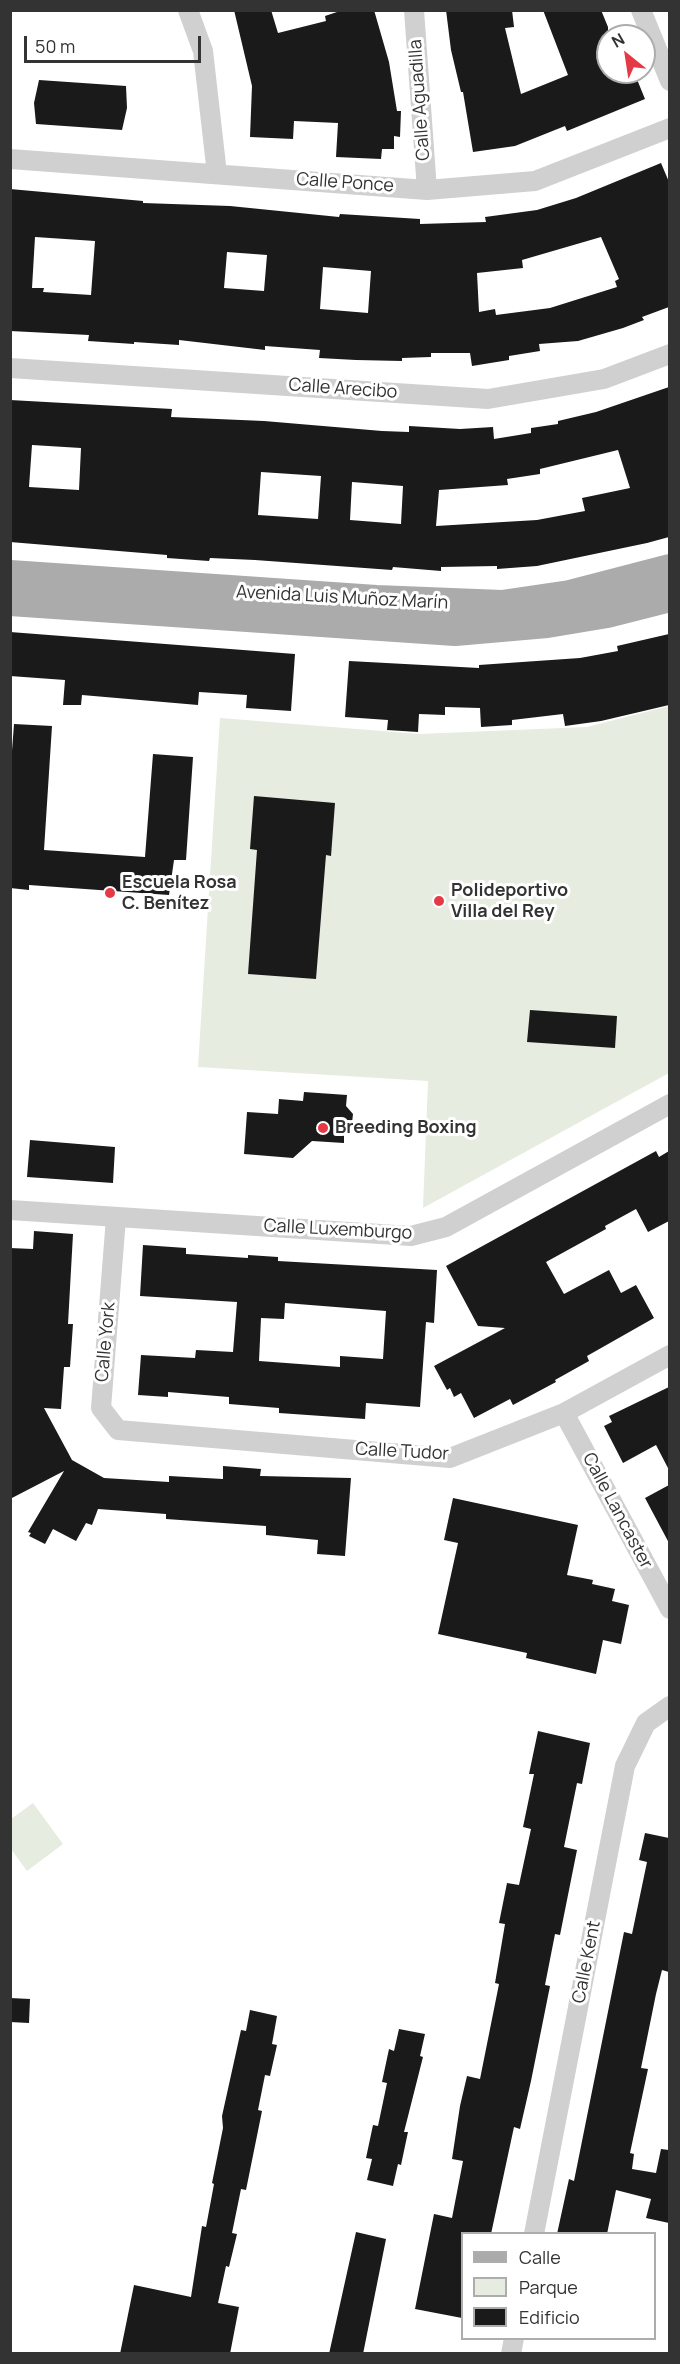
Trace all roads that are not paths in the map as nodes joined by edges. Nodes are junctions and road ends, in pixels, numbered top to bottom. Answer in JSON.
{"nodes":[{"id":1,"x":188,"y":10,"type":"edge"},
{"id":2,"x":414,"y":10,"type":"edge"},
{"id":3,"x":641,"y":10,"type":"edge"},
{"id":4,"x":669,"y":81,"type":"edge"},
{"id":5,"x":669,"y":128,"type":"edge"},
{"id":6,"x":10,"y":159,"type":"edge"},
{"id":7,"x":217,"y":174,"type":"junction"},
{"id":8,"x":427,"y":190,"type":"junction"},
{"id":9,"x":669,"y":354,"type":"edge"},
{"id":10,"x":10,"y":368,"type":"edge"},
{"id":11,"x":669,"y":570,"type":"edge"},
{"id":12,"x":10,"y":576,"type":"edge"},
{"id":13,"x":669,"y":596,"type":"edge"},
{"id":14,"x":10,"y":600,"type":"edge"},
{"id":15,"x":669,"y":1104,"type":"edge"},
{"id":16,"x":10,"y":1210,"type":"edge"},
{"id":17,"x":116,"y":1218,"type":"junction"},
{"id":18,"x":669,"y":1355,"type":"edge"},
{"id":19,"x":564,"y":1413,"type":"junction"},
{"id":20,"x":148,"y":1432,"type":"joint"},
{"id":21,"x":669,"y":1610,"type":"edge"},
{"id":22,"x":669,"y":1706,"type":"edge"},
{"id":23,"x":534,"y":2232,"type":"edge"}],
"edges":[{"from":1,"to":7,"type":"street"},
{"from":2,"to":8,"type":"street","name":"Calle Aguadilla"},
{"from":3,"to":4,"type":"street"},
{"from":5,"to":8,"type":"street","name":"Calle Ponce"},
{"from":6,"to":7,"type":"street","name":"Calle Ponce"},
{"from":7,"to":8,"type":"street","name":"Calle Ponce"},
{"from":9,"to":10,"type":"street","name":"Calle Arecibo"},
{"from":11,"to":12,"type":"main road","name":"Avenida Luis Muñoz Marín"},
{"from":13,"to":14,"type":"main road","name":"Avenida Luis Muñoz Marín"},
{"from":15,"to":17,"type":"street","name":"Calle Luxemburgo"},
{"from":16,"to":17,"type":"street","name":"Calle Luxemburgo"},
{"from":17,"to":20,"type":"street","name":"Calle York"},
{"from":18,"to":19,"type":"street","name":"Calle Tudor"},
{"from":19,"to":20,"type":"street","name":"Calle Tudor"},
{"from":19,"to":21,"type":"street","name":"Calle Lancaster"},
{"from":22,"to":23,"type":"street","name":"Calle Kent"}]}
